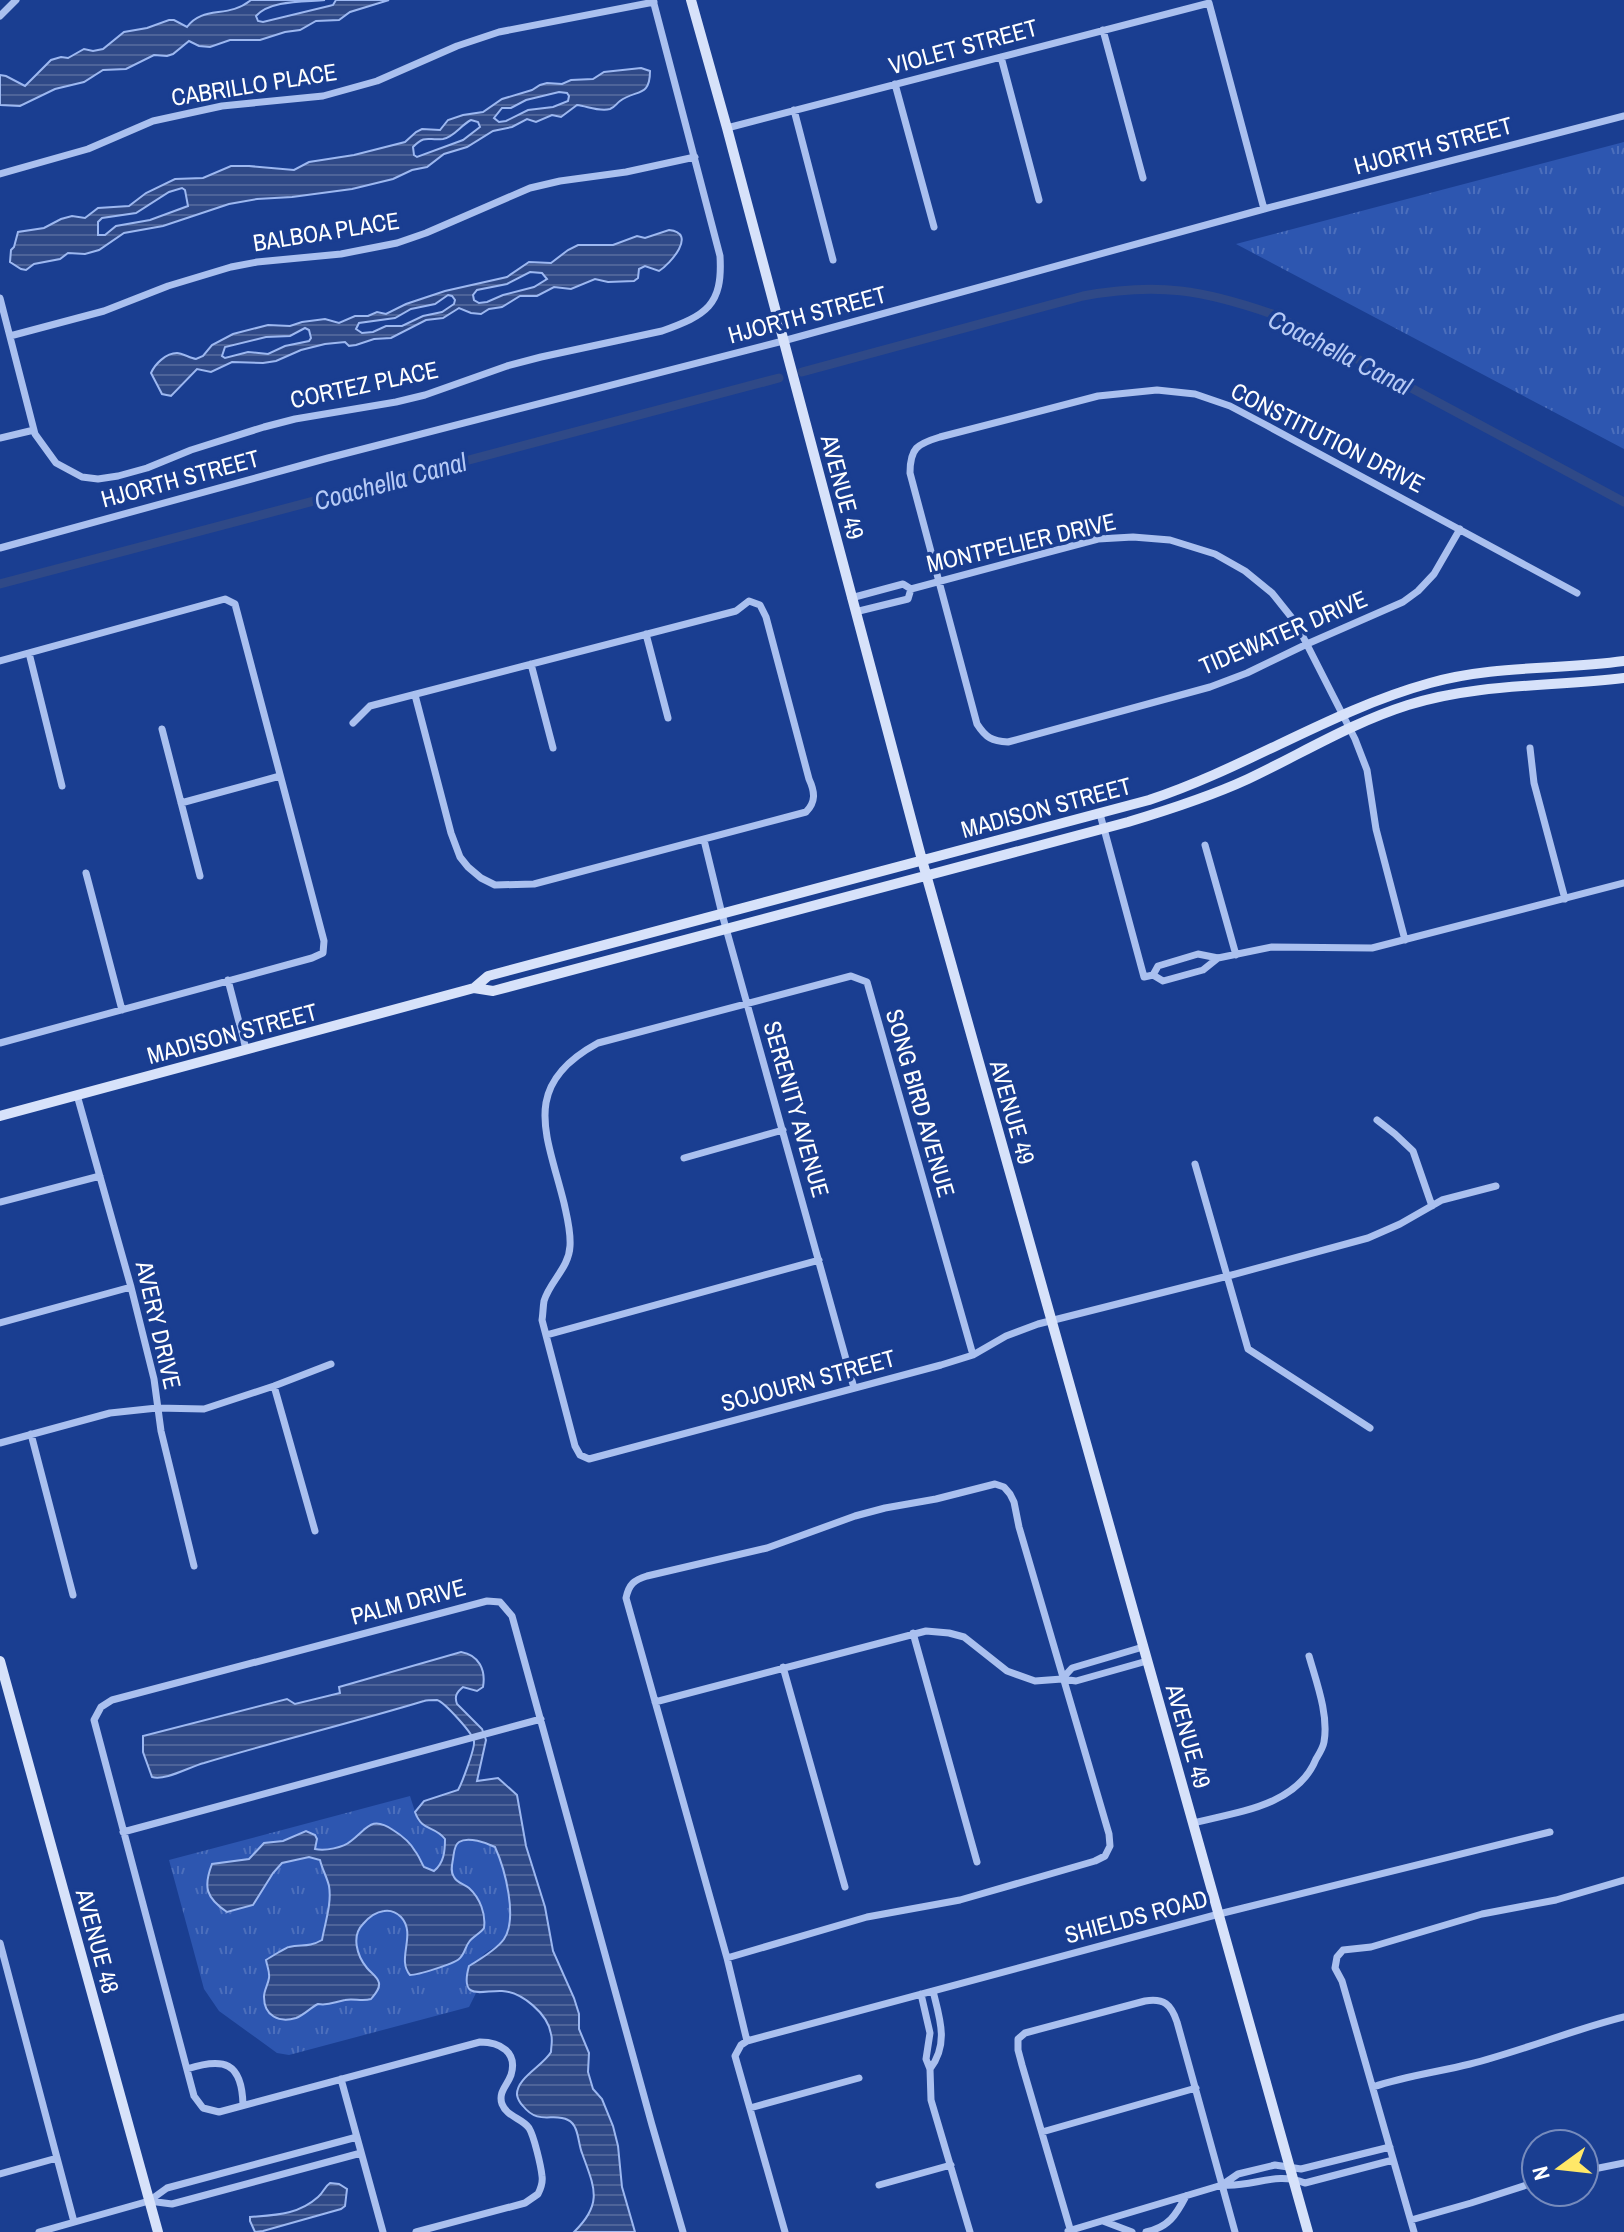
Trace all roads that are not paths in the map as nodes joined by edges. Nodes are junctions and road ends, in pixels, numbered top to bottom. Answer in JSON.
{"nodes":[{"id":1,"x":16,"y":0,"type":"edge"},
{"id":2,"x":691,"y":0,"type":"edge"},
{"id":3,"x":653,"y":1,"type":"edge"},
{"id":4,"x":0,"y":16,"type":"edge"},
{"id":5,"x":1103,"y":30,"type":"junction"},
{"id":6,"x":1001,"y":57,"type":"junction"},
{"id":7,"x":895,"y":84,"type":"junction"},
{"id":8,"x":794,"y":110,"type":"junction"},
{"id":9,"x":1624,"y":116,"type":"edge"},
{"id":10,"x":727,"y":128,"type":"junction"},
{"id":11,"x":695,"y":157,"type":"junction"},
{"id":12,"x":0,"y":174,"type":"edge"},
{"id":13,"x":1143,"y":178,"type":"dead end"},
{"id":14,"x":1039,"y":200,"type":"dead end"},
{"id":15,"x":1264,"y":209,"type":"junction"},
{"id":16,"x":934,"y":227,"type":"dead end"},
{"id":17,"x":833,"y":260,"type":"dead end"},
{"id":18,"x":0,"y":298,"type":"edge"},
{"id":19,"x":10,"y":336,"type":"junction"},
{"id":20,"x":783,"y":341,"type":"junction"},
{"id":21,"x":34,"y":430,"type":"junction"},
{"id":22,"x":0,"y":438,"type":"edge"},
{"id":23,"x":1460,"y":529,"type":"junction"},
{"id":24,"x":0,"y":548,"type":"edge"},
{"id":25,"x":940,"y":582,"type":"junction"},
{"id":26,"x":884,"y":589,"type":"junction"},
{"id":27,"x":911,"y":589,"type":"junction"},
{"id":28,"x":1577,"y":593,"type":"dead end"},
{"id":29,"x":851,"y":598,"type":"junction"},
{"id":30,"x":888,"y":604,"type":"junction"},
{"id":31,"x":855,"y":612,"type":"junction"},
{"id":32,"x":646,"y":634,"type":"junction"},
{"id":33,"x":1307,"y":644,"type":"junction"},
{"id":34,"x":29,"y":653,"type":"junction"},
{"id":35,"x":0,"y":661,"type":"edge"},
{"id":36,"x":1624,"y":661,"type":"edge"},
{"id":37,"x":531,"y":664,"type":"junction"},
{"id":38,"x":1624,"y":678,"type":"edge"},
{"id":39,"x":415,"y":695,"type":"junction"},
{"id":40,"x":1343,"y":715,"type":"junction"},
{"id":41,"x":668,"y":718,"type":"dead end"},
{"id":42,"x":353,"y":723,"type":"dead end"},
{"id":43,"x":1349,"y":728,"type":"junction"},
{"id":44,"x":162,"y":729,"type":"dead end"},
{"id":45,"x":553,"y":748,"type":"dead end"},
{"id":46,"x":1530,"y":748,"type":"dead end"},
{"id":47,"x":280,"y":776,"type":"junction"},
{"id":48,"x":62,"y":786,"type":"dead end"},
{"id":49,"x":181,"y":803,"type":"junction"},
{"id":50,"x":1100,"y":814,"type":"junction"},
{"id":51,"x":1104,"y":828,"type":"junction"},
{"id":52,"x":704,"y":840,"type":"junction"},
{"id":53,"x":1205,"y":845,"type":"dead end"},
{"id":54,"x":922,"y":860,"type":"junction"},
{"id":55,"x":86,"y":873,"type":"dead end"},
{"id":56,"x":926,"y":875,"type":"junction"},
{"id":57,"x":200,"y":876,"type":"dead end"},
{"id":58,"x":1624,"y":883,"type":"edge"},
{"id":59,"x":1565,"y":899,"type":"junction"},
{"id":60,"x":722,"y":914,"type":"junction"},
{"id":61,"x":727,"y":929,"type":"junction"},
{"id":62,"x":1405,"y":940,"type":"junction"},
{"id":63,"x":1236,"y":955,"type":"junction"},
{"id":64,"x":1218,"y":958,"type":"junction"},
{"id":65,"x":1149,"y":976,"type":"junction"},
{"id":66,"x":228,"y":980,"type":"junction"},
{"id":67,"x":474,"y":988,"type":"junction"},
{"id":68,"x":747,"y":1004,"type":"junction"},
{"id":69,"x":122,"y":1010,"type":"junction"},
{"id":70,"x":0,"y":1043,"type":"edge"},
{"id":71,"x":246,"y":1049,"type":"junction"},
{"id":72,"x":77,"y":1095,"type":"junction"},
{"id":73,"x":0,"y":1116,"type":"edge"},
{"id":74,"x":1377,"y":1120,"type":"dead end"},
{"id":75,"x":783,"y":1130,"type":"junction"},
{"id":76,"x":684,"y":1158,"type":"dead end"},
{"id":77,"x":1195,"y":1164,"type":"dead end"},
{"id":78,"x":100,"y":1176,"type":"junction"},
{"id":79,"x":1496,"y":1186,"type":"dead end"},
{"id":80,"x":0,"y":1202,"type":"edge"},
{"id":81,"x":1432,"y":1206,"type":"junction"},
{"id":82,"x":819,"y":1260,"type":"junction"},
{"id":83,"x":1228,"y":1276,"type":"junction"},
{"id":84,"x":131,"y":1287,"type":"junction"},
{"id":85,"x":1051,"y":1321,"type":"junction"},
{"id":86,"x":0,"y":1323,"type":"edge"},
{"id":87,"x":546,"y":1335,"type":"junction"},
{"id":88,"x":973,"y":1355,"type":"junction"},
{"id":89,"x":331,"y":1364,"type":"dead end"},
{"id":90,"x":274,"y":1386,"type":"junction"},
{"id":91,"x":854,"y":1388,"type":"junction"},
{"id":92,"x":157,"y":1408,"type":"junction"},
{"id":93,"x":1370,"y":1428,"type":"dead end"},
{"id":94,"x":31,"y":1434,"type":"junction"},
{"id":95,"x":0,"y":1443,"type":"edge"},
{"id":96,"x":315,"y":1531,"type":"dead end"},
{"id":97,"x":194,"y":1566,"type":"dead end"},
{"id":98,"x":73,"y":1595,"type":"dead end"},
{"id":99,"x":913,"y":1633,"type":"junction"},
{"id":100,"x":1143,"y":1647,"type":"junction"},
{"id":101,"x":1309,"y":1656,"type":"dead end"},
{"id":102,"x":0,"y":1661,"type":"edge"},
{"id":103,"x":1147,"y":1661,"type":"junction"},
{"id":104,"x":783,"y":1667,"type":"junction"},
{"id":105,"x":2,"y":1677,"type":"edge"},
{"id":106,"x":1062,"y":1679,"type":"junction"},
{"id":107,"x":655,"y":1702,"type":"junction"},
{"id":108,"x":541,"y":1719,"type":"junction"},
{"id":109,"x":1193,"y":1823,"type":"junction"},
{"id":110,"x":123,"y":1832,"type":"junction"},
{"id":111,"x":1550,"y":1832,"type":"dead end"},
{"id":112,"x":977,"y":1862,"type":"dead end"},
{"id":113,"x":1624,"y":1880,"type":"edge"},
{"id":114,"x":845,"y":1887,"type":"dead end"},
{"id":115,"x":1219,"y":1914,"type":"junction"},
{"id":116,"x":0,"y":1943,"type":"edge"},
{"id":117,"x":727,"y":1958,"type":"junction"},
{"id":118,"x":933,"y":1991,"type":"junction"},
{"id":119,"x":921,"y":1994,"type":"junction"},
{"id":120,"x":1624,"y":2017,"type":"edge"},
{"id":121,"x":747,"y":2041,"type":"junction"},
{"id":122,"x":187,"y":2069,"type":"junction"},
{"id":123,"x":930,"y":2069,"type":"junction"},
{"id":124,"x":859,"y":2078,"type":"dead end"},
{"id":125,"x":341,"y":2079,"type":"junction"},
{"id":126,"x":1373,"y":2087,"type":"junction"},
{"id":127,"x":1196,"y":2088,"type":"junction"},
{"id":128,"x":243,"y":2105,"type":"junction"},
{"id":129,"x":750,"y":2108,"type":"junction"},
{"id":130,"x":1042,"y":2132,"type":"junction"},
{"id":131,"x":357,"y":2137,"type":"junction"},
{"id":132,"x":1390,"y":2147,"type":"junction"},
{"id":133,"x":361,"y":2153,"type":"junction"},
{"id":134,"x":57,"y":2158,"type":"junction"},
{"id":135,"x":1393,"y":2160,"type":"junction"},
{"id":136,"x":1624,"y":2163,"type":"edge"},
{"id":137,"x":951,"y":2165,"type":"junction"},
{"id":138,"x":1289,"y":2166,"type":"junction"},
{"id":139,"x":1600,"y":2168,"type":"edge"},
{"id":140,"x":0,"y":2174,"type":"edge"},
{"id":141,"x":1292,"y":2178,"type":"junction"},
{"id":142,"x":879,"y":2185,"type":"dead end"},
{"id":143,"x":1222,"y":2185,"type":"junction"},
{"id":144,"x":1520,"y":2187,"type":"edge"},
{"id":145,"x":1186,"y":2196,"type":"junction"},
{"id":146,"x":149,"y":2201,"type":"junction"},
{"id":147,"x":1411,"y":2220,"type":"junction"},
{"id":148,"x":1103,"y":2221,"type":"junction"},
{"id":149,"x":74,"y":2222,"type":"junction"},
{"id":150,"x":39,"y":2232,"type":"edge"},
{"id":151,"x":158,"y":2232,"type":"edge"},
{"id":152,"x":383,"y":2232,"type":"edge"},
{"id":153,"x":416,"y":2232,"type":"edge"},
{"id":154,"x":683,"y":2232,"type":"edge"},
{"id":155,"x":785,"y":2232,"type":"edge"},
{"id":156,"x":970,"y":2232,"type":"edge"},
{"id":157,"x":1069,"y":2232,"type":"edge"},
{"id":158,"x":1132,"y":2232,"type":"edge"},
{"id":159,"x":1146,"y":2232,"type":"edge"},
{"id":160,"x":1235,"y":2232,"type":"edge"},
{"id":161,"x":1308,"y":2232,"type":"edge"},
{"id":162,"x":1414,"y":2232,"type":"edge"}],
"edges":[{"from":1,"to":4,"type":"street"},
{"from":2,"to":10,"type":"main road","name":"AVENUE 49"},
{"from":3,"to":11,"type":"street"},
{"from":3,"to":12,"type":"street","name":"CABRILLO PLACE"},
{"from":5,"to":6,"type":"street","name":"VIOLET STREET"},
{"from":5,"to":13,"type":"street"},
{"from":5,"to":15,"type":"street","name":"VIOLET STREET"},
{"from":6,"to":7,"type":"street","name":"VIOLET STREET"},
{"from":6,"to":14,"type":"street"},
{"from":7,"to":8,"type":"street","name":"VIOLET STREET"},
{"from":7,"to":16,"type":"street"},
{"from":8,"to":10,"type":"street","name":"VIOLET STREET"},
{"from":8,"to":17,"type":"street"},
{"from":9,"to":15,"type":"street","name":"HJORTH STREET"},
{"from":10,"to":20,"type":"main road","name":"AVENUE 49"},
{"from":11,"to":19,"type":"street","name":"BALBOA PLACE"},
{"from":11,"to":21,"type":"street","name":"CORTEZ PLACE"},
{"from":15,"to":20,"type":"street","name":"HJORTH STREET"},
{"from":18,"to":19,"type":"street"},
{"from":19,"to":21,"type":"street"},
{"from":20,"to":24,"type":"street","name":"HJORTH STREET"},
{"from":20,"to":29,"type":"main road","name":"AVENUE 49"},
{"from":21,"to":22,"type":"street"},
{"from":23,"to":25,"type":"street","name":"CONSTITUTION DRIVE"},
{"from":23,"to":28,"type":"street","name":"CONSTITUTION DRIVE"},
{"from":23,"to":33,"type":"street","name":"TIDEWATER DRIVE"},
{"from":25,"to":27,"type":"street","name":"MONTPELIER DRIVE"},
{"from":25,"to":33,"type":"street","name":"MONTPELIER DRIVE"},
{"from":25,"to":33,"type":"street","name":"TIDEWATER DRIVE"},
{"from":26,"to":27,"type":"street","name":"MONTPELIER DRIVE"},
{"from":26,"to":29,"type":"street","name":"MONTPELIER DRIVE"},
{"from":26,"to":30,"type":"street"},
{"from":27,"to":30,"type":"street","name":"MONTPELIER DRIVE"},
{"from":29,"to":31,"type":"main road","name":"AVENUE 49"},
{"from":30,"to":31,"type":"street","name":"MONTPELIER DRIVE"},
{"from":31,"to":54,"type":"main road","name":"AVENUE 49"},
{"from":32,"to":37,"type":"street"},
{"from":32,"to":41,"type":"street"},
{"from":32,"to":52,"type":"street"},
{"from":33,"to":40,"type":"street","name":"MONTPELIER DRIVE"},
{"from":34,"to":35,"type":"street"},
{"from":34,"to":47,"type":"street"},
{"from":34,"to":48,"type":"street"},
{"from":36,"to":40,"type":"main road","name":"MADISON STREET"},
{"from":37,"to":39,"type":"street"},
{"from":37,"to":45,"type":"street"},
{"from":38,"to":43,"type":"main road","name":"MADISON STREET"},
{"from":39,"to":42,"type":"street"},
{"from":39,"to":52,"type":"street"},
{"from":40,"to":43,"type":"street","name":"MONTPELIER DRIVE"},
{"from":40,"to":50,"type":"main road","name":"MADISON STREET"},
{"from":43,"to":51,"type":"main road","name":"MADISON STREET"},
{"from":43,"to":62,"type":"street","name":"MONTPELIER DRIVE"},
{"from":44,"to":49,"type":"street"},
{"from":46,"to":59,"type":"street"},
{"from":47,"to":49,"type":"street"},
{"from":47,"to":66,"type":"street"},
{"from":49,"to":57,"type":"street"},
{"from":50,"to":51,"type":"street"},
{"from":50,"to":54,"type":"main road","name":"MADISON STREET"},
{"from":51,"to":56,"type":"main road","name":"MADISON STREET"},
{"from":51,"to":65,"type":"street"},
{"from":52,"to":60,"type":"street","name":"SERENITY AVENUE"},
{"from":53,"to":63,"type":"street"},
{"from":54,"to":56,"type":"main road","name":"AVENUE 49"},
{"from":54,"to":60,"type":"main road","name":"MADISON STREET"},
{"from":55,"to":69,"type":"street"},
{"from":56,"to":61,"type":"main road","name":"MADISON STREET"},
{"from":56,"to":85,"type":"main road","name":"AVENUE 49"},
{"from":58,"to":59,"type":"street"},
{"from":59,"to":62,"type":"street"},
{"from":60,"to":61,"type":"street","name":"SERENITY AVENUE"},
{"from":60,"to":67,"type":"main road","name":"MADISON STREET"},
{"from":61,"to":67,"type":"main road","name":"MADISON STREET"},
{"from":61,"to":68,"type":"street","name":"SERENITY AVENUE"},
{"from":62,"to":63,"type":"street"},
{"from":63,"to":64,"type":"street"},
{"from":64,"to":65,"type":"street"},
{"from":64,"to":65,"type":"street"},
{"from":66,"to":69,"type":"street"},
{"from":66,"to":71,"type":"street"},
{"from":67,"to":71,"type":"main road","name":"MADISON STREET"},
{"from":68,"to":75,"type":"street","name":"SERENITY AVENUE"},
{"from":68,"to":87,"type":"street"},
{"from":68,"to":88,"type":"street","name":"SONG BIRD AVENUE"},
{"from":69,"to":70,"type":"street"},
{"from":71,"to":72,"type":"main road","name":"MADISON STREET"},
{"from":72,"to":73,"type":"main road","name":"MADISON STREET"},
{"from":72,"to":78,"type":"street","name":"AVERY DRIVE"},
{"from":74,"to":81,"type":"street"},
{"from":75,"to":76,"type":"street"},
{"from":75,"to":82,"type":"street","name":"SERENITY AVENUE"},
{"from":77,"to":83,"type":"street"},
{"from":78,"to":80,"type":"street"},
{"from":78,"to":84,"type":"street","name":"AVERY DRIVE"},
{"from":79,"to":81,"type":"street","name":"SOJOURN STREET"},
{"from":81,"to":83,"type":"street","name":"SOJOURN STREET"},
{"from":82,"to":87,"type":"street"},
{"from":82,"to":91,"type":"street","name":"SERENITY AVENUE"},
{"from":83,"to":85,"type":"street","name":"SOJOURN STREET"},
{"from":83,"to":93,"type":"street"},
{"from":84,"to":86,"type":"street"},
{"from":84,"to":92,"type":"street","name":"AVERY DRIVE"},
{"from":85,"to":88,"type":"street","name":"SOJOURN STREET"},
{"from":85,"to":100,"type":"main road","name":"AVENUE 49"},
{"from":87,"to":91,"type":"street","name":"SOJOURN STREET"},
{"from":88,"to":91,"type":"street","name":"SOJOURN STREET"},
{"from":89,"to":90,"type":"street"},
{"from":90,"to":92,"type":"street"},
{"from":90,"to":96,"type":"street"},
{"from":92,"to":94,"type":"street"},
{"from":92,"to":97,"type":"street","name":"AVERY DRIVE"},
{"from":94,"to":95,"type":"street"},
{"from":94,"to":98,"type":"street"},
{"from":99,"to":104,"type":"street"},
{"from":99,"to":106,"type":"street"},
{"from":99,"to":112,"type":"street"},
{"from":100,"to":103,"type":"main road","name":"AVENUE 49"},
{"from":100,"to":106,"type":"street"},
{"from":101,"to":109,"type":"street"},
{"from":102,"to":105,"type":"main road","name":"AVENUE 48"},
{"from":103,"to":106,"type":"street"},
{"from":103,"to":109,"type":"main road","name":"AVENUE 49"},
{"from":104,"to":107,"type":"street"},
{"from":104,"to":114,"type":"street"},
{"from":105,"to":146,"type":"main road","name":"AVENUE 48"},
{"from":106,"to":107,"type":"street"},
{"from":106,"to":117,"type":"street"},
{"from":107,"to":117,"type":"street"},
{"from":108,"to":110,"type":"street"},
{"from":108,"to":110,"type":"street","name":"PALM DRIVE"},
{"from":108,"to":154,"type":"street","name":"PALM DRIVE"},
{"from":109,"to":115,"type":"main road","name":"AVENUE 49"},
{"from":110,"to":122,"type":"street","name":"PALM DRIVE"},
{"from":111,"to":115,"type":"street","name":"SHIELDS ROAD"},
{"from":113,"to":126,"type":"street"},
{"from":115,"to":118,"type":"street","name":"SHIELDS ROAD"},
{"from":115,"to":138,"type":"main road","name":"AVENUE 49"},
{"from":116,"to":134,"type":"street"},
{"from":117,"to":121,"type":"street"},
{"from":118,"to":119,"type":"street","name":"SHIELDS ROAD"},
{"from":118,"to":123,"type":"street"},
{"from":119,"to":121,"type":"street","name":"SHIELDS ROAD"},
{"from":119,"to":123,"type":"street"},
{"from":120,"to":126,"type":"street"},
{"from":121,"to":129,"type":"street","name":"SHIELDS ROAD"},
{"from":122,"to":128,"type":"street","name":"PALM DRIVE"},
{"from":122,"to":128,"type":"street"},
{"from":123,"to":137,"type":"street"},
{"from":124,"to":129,"type":"street"},
{"from":125,"to":128,"type":"street","name":"PALM DRIVE"},
{"from":125,"to":131,"type":"street"},
{"from":125,"to":153,"type":"street","name":"PALM DRIVE"},
{"from":126,"to":132,"type":"street"},
{"from":127,"to":130,"type":"street"},
{"from":127,"to":130,"type":"street"},
{"from":127,"to":143,"type":"street"},
{"from":129,"to":155,"type":"street"},
{"from":130,"to":157,"type":"street"},
{"from":131,"to":133,"type":"street"},
{"from":131,"to":146,"type":"street"},
{"from":132,"to":135,"type":"street"},
{"from":132,"to":138,"type":"street"},
{"from":133,"to":146,"type":"street"},
{"from":133,"to":152,"type":"street"},
{"from":134,"to":140,"type":"street"},
{"from":134,"to":149,"type":"street"},
{"from":135,"to":141,"type":"street"},
{"from":135,"to":147,"type":"street"},
{"from":136,"to":139,"type":"street"},
{"from":137,"to":142,"type":"street"},
{"from":137,"to":156,"type":"street"},
{"from":138,"to":141,"type":"main road","name":"AVENUE 49"},
{"from":138,"to":143,"type":"street"},
{"from":141,"to":143,"type":"street"},
{"from":141,"to":161,"type":"main road","name":"AVENUE 49"},
{"from":143,"to":145,"type":"street"},
{"from":143,"to":160,"type":"street"},
{"from":144,"to":147,"type":"street"},
{"from":145,"to":148,"type":"street"},
{"from":145,"to":159,"type":"street"},
{"from":146,"to":149,"type":"street"},
{"from":146,"to":151,"type":"main road","name":"AVENUE 48"},
{"from":147,"to":162,"type":"street"},
{"from":148,"to":157,"type":"street"},
{"from":148,"to":158,"type":"street"},
{"from":149,"to":150,"type":"street"}]}
